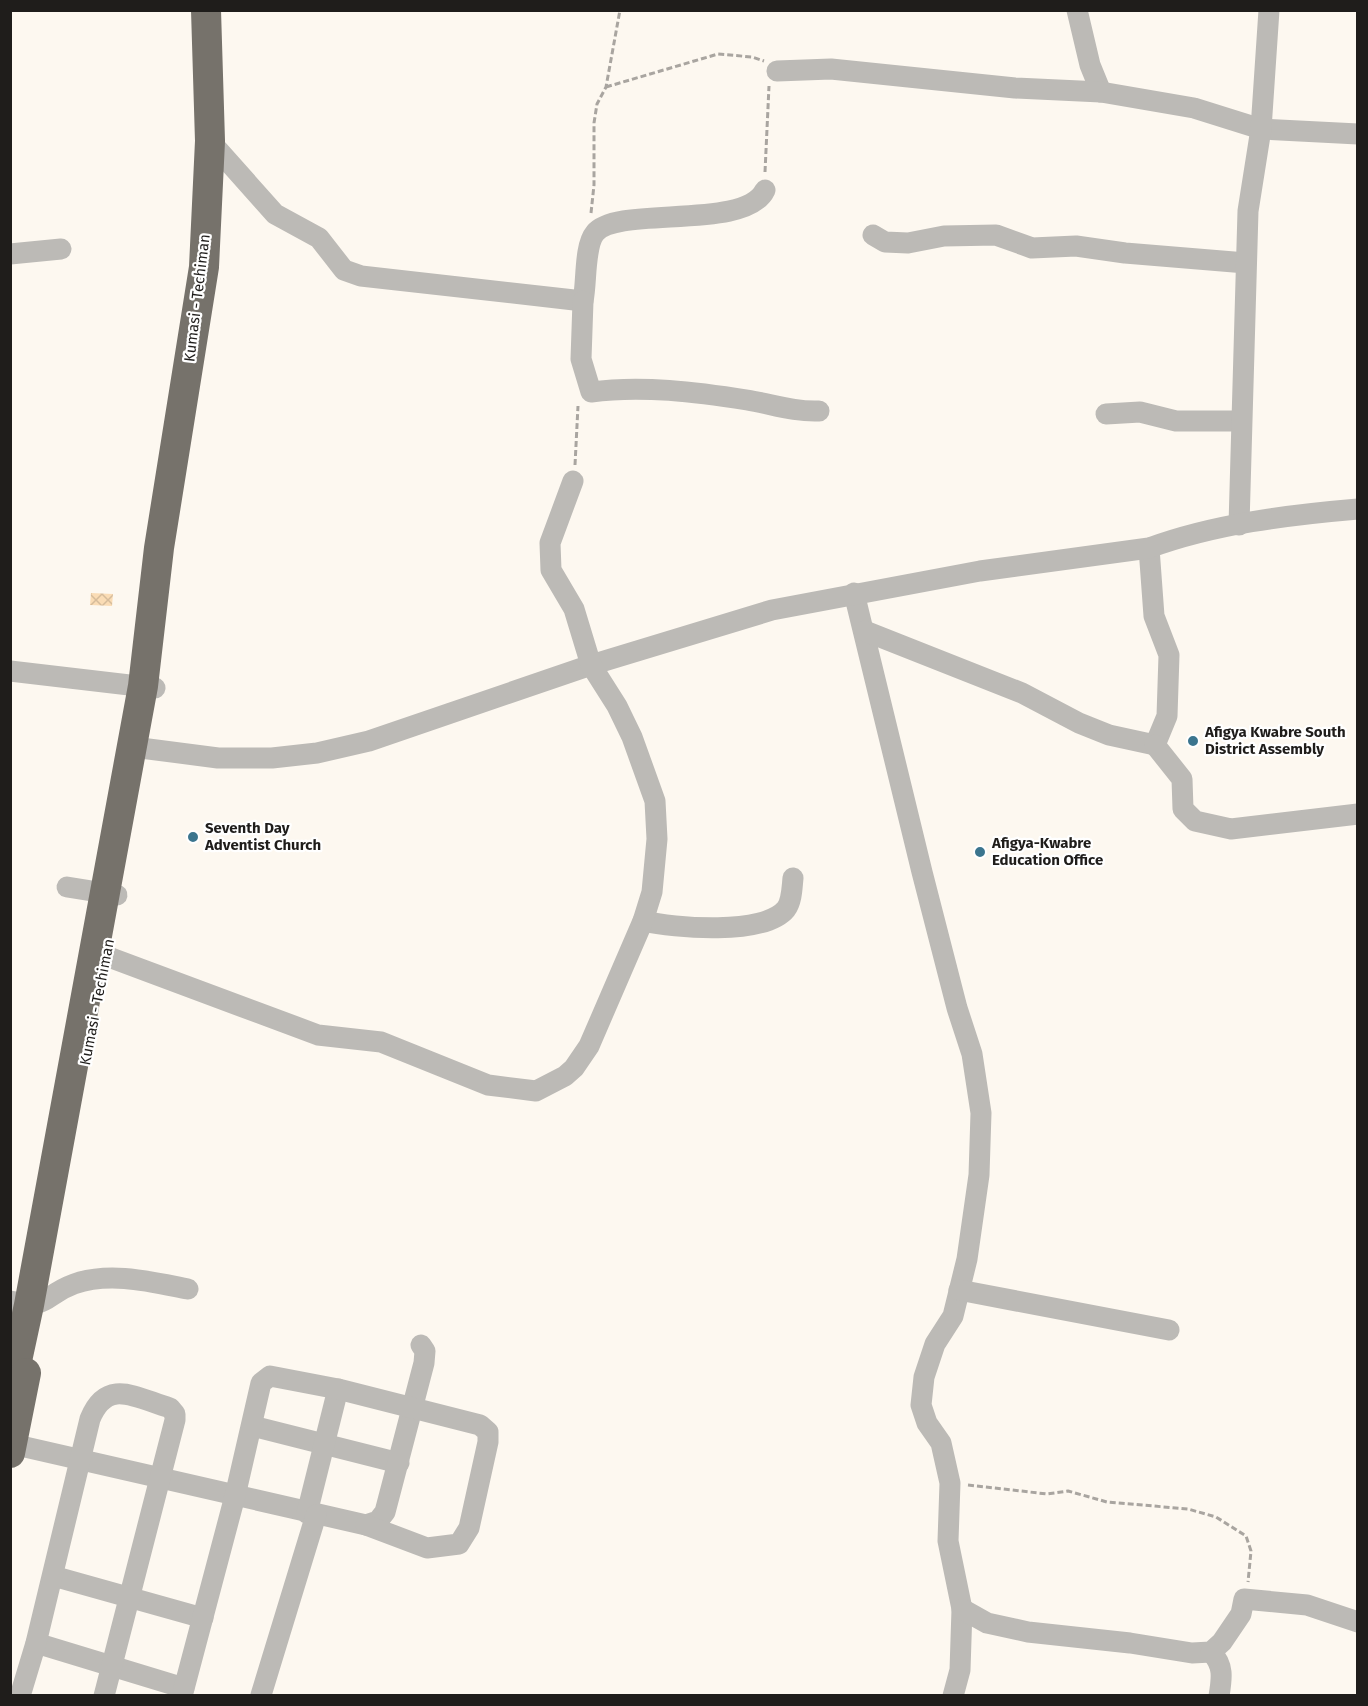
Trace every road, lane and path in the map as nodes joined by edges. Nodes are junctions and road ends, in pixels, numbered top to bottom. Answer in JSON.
{"nodes":[{"id":1,"x":206,"y":10,"type":"edge"},
{"id":2,"x":620,"y":10,"type":"edge"},
{"id":3,"x":1077,"y":10,"type":"edge"},
{"id":4,"x":1269,"y":10,"type":"edge"},
{"id":5,"x":777,"y":71,"type":"junction"},
{"id":6,"x":606,"y":87,"type":"junction"},
{"id":7,"x":1101,"y":92,"type":"junction"},
{"id":8,"x":1261,"y":129,"type":"junction"},
{"id":9,"x":1358,"y":134,"type":"edge"},
{"id":10,"x":210,"y":141,"type":"junction"},
{"id":11,"x":765,"y":190,"type":"joint"},
{"id":12,"x":873,"y":235,"type":"dead end"},
{"id":13,"x":591,"y":239,"type":"junction"},
{"id":14,"x":61,"y":249,"type":"dead end"},
{"id":15,"x":10,"y":254,"type":"edge"},
{"id":16,"x":1246,"y":263,"type":"junction"},
{"id":17,"x":583,"y":301,"type":"junction"},
{"id":18,"x":591,"y":392,"type":"junction"},
{"id":19,"x":819,"y":411,"type":"dead end"},
{"id":20,"x":1106,"y":414,"type":"dead end"},
{"id":21,"x":1241,"y":421,"type":"junction"},
{"id":22,"x":573,"y":481,"type":"joint"},
{"id":23,"x":1358,"y":509,"type":"edge"},
{"id":24,"x":1239,"y":525,"type":"junction"},
{"id":25,"x":1149,"y":548,"type":"junction"},
{"id":26,"x":854,"y":593,"type":"junction"},
{"id":27,"x":865,"y":631,"type":"junction"},
{"id":28,"x":591,"y":666,"type":"junction"},
{"id":29,"x":10,"y":671,"type":"edge"},
{"id":30,"x":149,"y":687,"type":"junction"},
{"id":31,"x":1155,"y":745,"type":"junction"},
{"id":32,"x":139,"y":748,"type":"junction"},
{"id":33,"x":1358,"y":814,"type":"edge"},
{"id":34,"x":793,"y":878,"type":"dead end"},
{"id":35,"x":67,"y":887,"type":"dead end"},
{"id":36,"x":112,"y":894,"type":"junction"},
{"id":37,"x":643,"y":921,"type":"junction"},
{"id":38,"x":106,"y":956,"type":"junction"},
{"id":39,"x":188,"y":1289,"type":"dead end"},
{"id":40,"x":959,"y":1290,"type":"junction"},
{"id":41,"x":26,"y":1304,"type":"edge"},
{"id":42,"x":1169,"y":1330,"type":"dead end"},
{"id":43,"x":421,"y":1346,"type":"dead end"},
{"id":44,"x":338,"y":1389,"type":"junction"},
{"id":45,"x":10,"y":1393,"type":"edge"},
{"id":46,"x":412,"y":1410,"type":"junction"},
{"id":47,"x":252,"y":1426,"type":"junction"},
{"id":48,"x":325,"y":1445,"type":"junction"},
{"id":49,"x":11,"y":1449,"type":"edge"},
{"id":50,"x":82,"y":1461,"type":"junction"},
{"id":51,"x":399,"y":1462,"type":"junction"},
{"id":52,"x":161,"y":1478,"type":"junction"},
{"id":53,"x":950,"y":1483,"type":"junction"},
{"id":54,"x":235,"y":1496,"type":"junction"},
{"id":55,"x":311,"y":1514,"type":"junction"},
{"id":56,"x":366,"y":1525,"type":"junction"},
{"id":57,"x":53,"y":1576,"type":"junction"},
{"id":58,"x":129,"y":1597,"type":"junction"},
{"id":59,"x":1244,"y":1599,"type":"junction"},
{"id":60,"x":962,"y":1609,"type":"junction"},
{"id":61,"x":202,"y":1618,"type":"junction"},
{"id":62,"x":1358,"y":1622,"type":"edge"},
{"id":63,"x":36,"y":1643,"type":"junction"},
{"id":64,"x":1211,"y":1652,"type":"junction"},
{"id":65,"x":112,"y":1666,"type":"junction"},
{"id":66,"x":183,"y":1692,"type":"edge"},
{"id":67,"x":10,"y":1694,"type":"edge"},
{"id":68,"x":19,"y":1695,"type":"edge"},
{"id":69,"x":104,"y":1695,"type":"edge"},
{"id":70,"x":261,"y":1695,"type":"edge"},
{"id":71,"x":953,"y":1695,"type":"edge"},
{"id":72,"x":1220,"y":1695,"type":"edge"}],
"edges":[{"from":1,"to":10,"type":"highway","name":"Kumasi - Techiman"},
{"from":2,"to":6,"type":"path"},
{"from":3,"to":7,"type":"street"},
{"from":4,"to":8,"type":"street"},
{"from":5,"to":6,"type":"path"},
{"from":5,"to":7,"type":"street"},
{"from":5,"to":11,"type":"path"},
{"from":6,"to":13,"type":"path"},
{"from":7,"to":8,"type":"street"},
{"from":8,"to":9,"type":"street"},
{"from":8,"to":16,"type":"street"},
{"from":10,"to":17,"type":"street"},
{"from":10,"to":30,"type":"highway","name":"Kumasi - Techiman"},
{"from":11,"to":13,"type":"street"},
{"from":12,"to":16,"type":"street"},
{"from":13,"to":17,"type":"street"},
{"from":14,"to":15,"type":"street"},
{"from":16,"to":21,"type":"street"},
{"from":17,"to":18,"type":"street"},
{"from":18,"to":19,"type":"street"},
{"from":18,"to":22,"type":"path"},
{"from":20,"to":21,"type":"street"},
{"from":21,"to":24,"type":"street"},
{"from":22,"to":28,"type":"street"},
{"from":23,"to":24,"type":"street"},
{"from":24,"to":25,"type":"street"},
{"from":25,"to":26,"type":"street"},
{"from":25,"to":31,"type":"street"},
{"from":26,"to":27,"type":"street"},
{"from":26,"to":28,"type":"street"},
{"from":27,"to":31,"type":"street"},
{"from":27,"to":40,"type":"street"},
{"from":28,"to":32,"type":"street"},
{"from":28,"to":37,"type":"street"},
{"from":29,"to":30,"type":"street"},
{"from":30,"to":32,"type":"highway","name":"Kumasi - Techiman"},
{"from":31,"to":33,"type":"street"},
{"from":32,"to":36,"type":"highway","name":"Kumasi - Techiman"},
{"from":34,"to":37,"type":"street"},
{"from":35,"to":36,"type":"street"},
{"from":36,"to":38,"type":"highway","name":"Kumasi - Techiman"},
{"from":36,"to":41,"type":"highway","name":"Kumasi - Techiman"},
{"from":37,"to":38,"type":"street"},
{"from":38,"to":41,"type":"highway","name":"Kumasi - Techiman"},
{"from":39,"to":41,"type":"street"},
{"from":40,"to":42,"type":"street"},
{"from":40,"to":53,"type":"street"},
{"from":41,"to":45,"type":"highway","name":"Kumasi - Techiman"},
{"from":41,"to":49,"type":"highway","name":"Kumasi - Techiman"},
{"from":43,"to":46,"type":"street"},
{"from":44,"to":46,"type":"street"},
{"from":44,"to":47,"type":"street"},
{"from":44,"to":48,"type":"street"},
{"from":46,"to":51,"type":"street"},
{"from":46,"to":56,"type":"street"},
{"from":47,"to":48,"type":"street"},
{"from":47,"to":54,"type":"street"},
{"from":48,"to":51,"type":"street"},
{"from":48,"to":55,"type":"street"},
{"from":49,"to":50,"type":"street"},
{"from":50,"to":52,"type":"street"},
{"from":50,"to":52,"type":"street"},
{"from":50,"to":57,"type":"street"},
{"from":51,"to":56,"type":"street"},
{"from":52,"to":54,"type":"street"},
{"from":52,"to":58,"type":"street"},
{"from":53,"to":59,"type":"path"},
{"from":53,"to":60,"type":"street"},
{"from":54,"to":55,"type":"street"},
{"from":54,"to":61,"type":"street"},
{"from":55,"to":56,"type":"street"},
{"from":55,"to":70,"type":"street"},
{"from":57,"to":58,"type":"street"},
{"from":57,"to":63,"type":"street"},
{"from":58,"to":61,"type":"street"},
{"from":58,"to":65,"type":"street"},
{"from":59,"to":62,"type":"street"},
{"from":59,"to":64,"type":"street"},
{"from":60,"to":64,"type":"street"},
{"from":60,"to":71,"type":"street"},
{"from":61,"to":66,"type":"street"},
{"from":63,"to":65,"type":"street"},
{"from":63,"to":68,"type":"street"},
{"from":64,"to":72,"type":"street"},
{"from":65,"to":66,"type":"street"},
{"from":65,"to":69,"type":"street"},
{"from":67,"to":68,"type":"street"}]}
